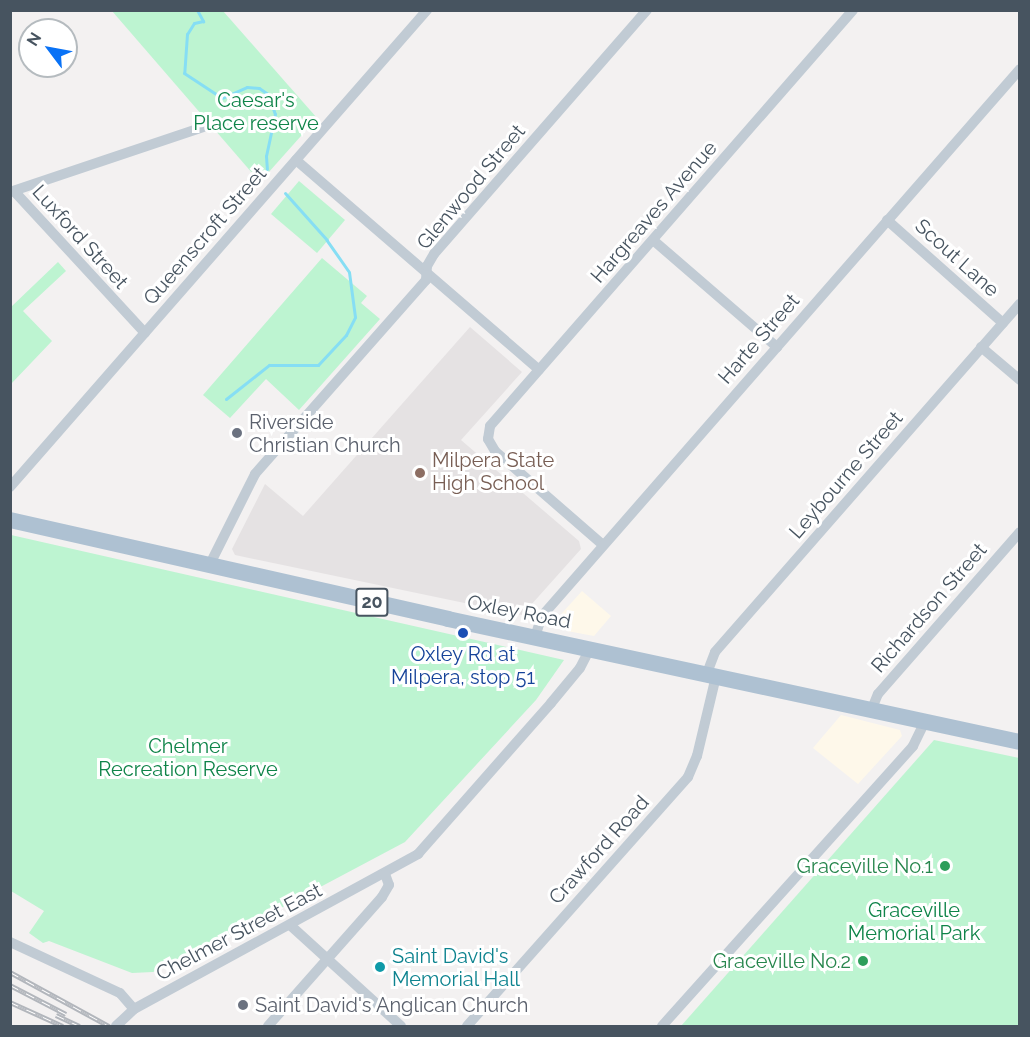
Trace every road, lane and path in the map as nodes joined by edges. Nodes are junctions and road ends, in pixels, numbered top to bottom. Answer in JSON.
{"nodes":[{"id":1,"x":427,"y":10,"type":"edge"},
{"id":2,"x":647,"y":10,"type":"edge"},
{"id":3,"x":853,"y":10,"type":"edge"},
{"id":4,"x":1020,"y":69,"type":"edge"},
{"id":5,"x":203,"y":127,"type":"dead end"},
{"id":6,"x":296,"y":159,"type":"junction"},
{"id":7,"x":12,"y":191,"type":"edge"},
{"id":8,"x":887,"y":220,"type":"junction"},
{"id":9,"x":653,"y":240,"type":"junction"},
{"id":10,"x":426,"y":273,"type":"junction"},
{"id":11,"x":1020,"y":304,"type":"edge"},
{"id":12,"x":1003,"y":323,"type":"junction"},
{"id":13,"x":145,"y":333,"type":"junction"},
{"id":14,"x":777,"y":347,"type":"junction"},
{"id":15,"x":981,"y":347,"type":"junction"},
{"id":16,"x":539,"y":370,"type":"junction"},
{"id":17,"x":1020,"y":380,"type":"edge"},
{"id":18,"x":10,"y":486,"type":"edge"},
{"id":19,"x":10,"y":520,"type":"edge"},
{"id":20,"x":1020,"y":532,"type":"edge"},
{"id":21,"x":603,"y":545,"type":"junction"},
{"id":22,"x":209,"y":567,"type":"junction"},
{"id":23,"x":535,"y":637,"type":"junction"},
{"id":24,"x":590,"y":648,"type":"junction"},
{"id":25,"x":711,"y":674,"type":"junction"},
{"id":26,"x":871,"y":711,"type":"junction"},
{"id":27,"x":924,"y":723,"type":"junction"},
{"id":28,"x":1020,"y":742,"type":"edge"},
{"id":29,"x":385,"y":874,"type":"junction"},
{"id":30,"x":290,"y":925,"type":"junction"},
{"id":31,"x":10,"y":942,"type":"edge"},
{"id":32,"x":326,"y":960,"type":"junction"},
{"id":33,"x":134,"y":1009,"type":"junction"},
{"id":34,"x":116,"y":1026,"type":"edge"},
{"id":35,"x":268,"y":1026,"type":"edge"},
{"id":36,"x":401,"y":1026,"type":"edge"},
{"id":37,"x":467,"y":1026,"type":"edge"},
{"id":38,"x":662,"y":1026,"type":"edge"}],
"edges":[{"from":1,"to":6,"type":"street","name":"Queenscroft Street"},
{"from":2,"to":10,"type":"street","name":"Glenwood Street"},
{"from":3,"to":9,"type":"street","name":"Hargreaves Avenue"},
{"from":4,"to":8,"type":"street","name":"Harte Street"},
{"from":5,"to":7,"type":"street"},
{"from":6,"to":10,"type":"street"},
{"from":6,"to":13,"type":"street","name":"Queenscroft Street"},
{"from":7,"to":13,"type":"street","name":"Luxford Street"},
{"from":8,"to":12,"type":"street","name":"Scout Lane"},
{"from":8,"to":14,"type":"street","name":"Harte Street"},
{"from":9,"to":14,"type":"street"},
{"from":9,"to":16,"type":"street","name":"Hargreaves Avenue"},
{"from":10,"to":16,"type":"street"},
{"from":10,"to":22,"type":"street","name":"Glenwood Street"},
{"from":11,"to":12,"type":"street","name":"Leybourne Street"},
{"from":12,"to":15,"type":"street","name":"Leybourne Street"},
{"from":13,"to":18,"type":"street","name":"Queenscroft Street"},
{"from":14,"to":21,"type":"street","name":"Harte Street"},
{"from":15,"to":17,"type":"street"},
{"from":15,"to":25,"type":"street","name":"Leybourne Street"},
{"from":16,"to":21,"type":"street","name":"Hargreaves Avenue"},
{"from":19,"to":22,"type":"main road","name":"Oxley Road","number":"20"},
{"from":20,"to":26,"type":"street","name":"Richardson Street"},
{"from":21,"to":23,"type":"street","name":"Harte Street"},
{"from":22,"to":23,"type":"main road","name":"Oxley Road","number":"20"},
{"from":23,"to":24,"type":"main road","name":"Oxley Road","number":"20"},
{"from":24,"to":25,"type":"main road","name":"Oxley Road","number":"20"},
{"from":24,"to":29,"type":"street","name":"Chelmer Street East"},
{"from":25,"to":26,"type":"main road","name":"Oxley Road","number":"20"},
{"from":25,"to":37,"type":"street","name":"Crawford Road"},
{"from":26,"to":27,"type":"main road","name":"Oxley Road","number":"20"},
{"from":27,"to":28,"type":"main road","name":"Oxley Road","number":"20"},
{"from":27,"to":38,"type":"street"},
{"from":29,"to":30,"type":"street","name":"Chelmer Street East"},
{"from":29,"to":32,"type":"street"},
{"from":30,"to":32,"type":"street"},
{"from":30,"to":33,"type":"street","name":"Chelmer Street East"},
{"from":31,"to":33,"type":"street"},
{"from":32,"to":35,"type":"street"},
{"from":32,"to":36,"type":"street"},
{"from":33,"to":34,"type":"street","name":"Chelmer Street East"}]}
